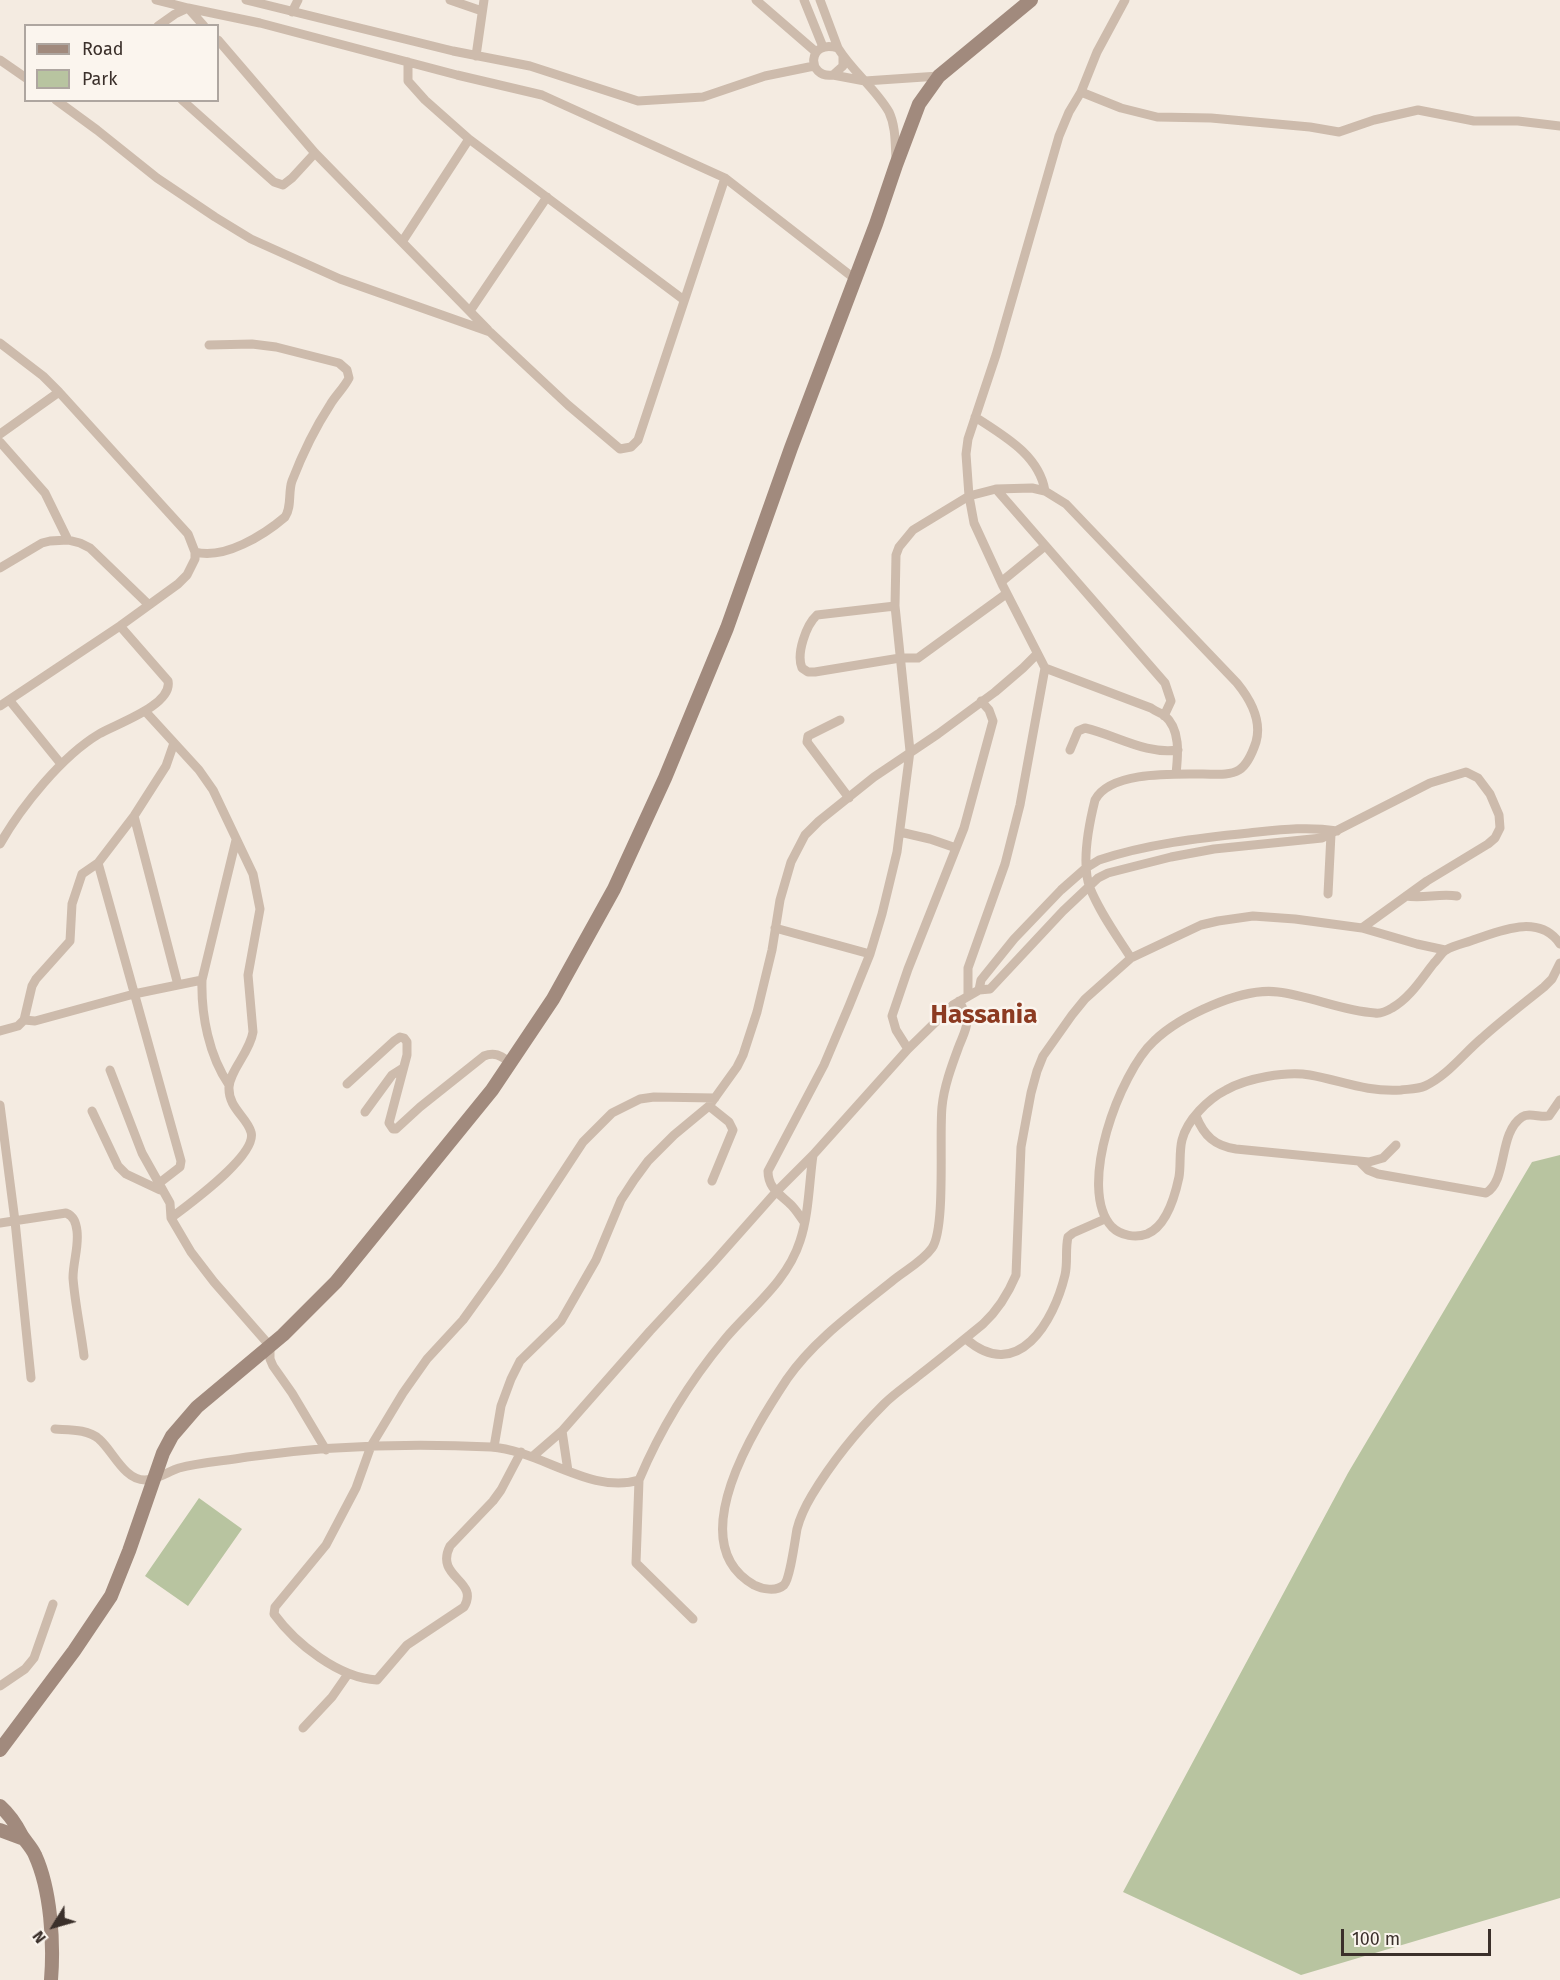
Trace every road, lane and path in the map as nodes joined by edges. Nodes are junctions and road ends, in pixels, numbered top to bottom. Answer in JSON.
{"nodes":[{"id":1,"x":156,"y":0,"type":"edge"},
{"id":2,"x":246,"y":0,"type":"edge"},
{"id":3,"x":298,"y":0,"type":"edge"},
{"id":4,"x":450,"y":0,"type":"edge"},
{"id":5,"x":484,"y":0,"type":"edge"},
{"id":6,"x":756,"y":0,"type":"edge"},
{"id":7,"x":804,"y":0,"type":"edge"},
{"id":8,"x":820,"y":0,"type":"edge"},
{"id":9,"x":1031,"y":0,"type":"edge"},
{"id":10,"x":1125,"y":0,"type":"edge"},
{"id":11,"x":188,"y":8,"type":"junction"},
{"id":12,"x":482,"y":10,"type":"junction"},
{"id":13,"x":292,"y":12,"type":"junction"},
{"id":14,"x":161,"y":24,"type":"edge"},
{"id":15,"x":202,"y":24,"type":"edge"},
{"id":16,"x":219,"y":41,"type":"edge"},
{"id":17,"x":819,"y":50,"type":"junction"},
{"id":18,"x":841,"y":53,"type":"junction"},
{"id":19,"x":476,"y":56,"type":"junction"},
{"id":20,"x":0,"y":60,"type":"edge"},
{"id":21,"x":408,"y":62,"type":"junction"},
{"id":22,"x":814,"y":66,"type":"junction"},
{"id":23,"x":833,"y":75,"type":"junction"},
{"id":24,"x":939,"y":76,"type":"junction"},
{"id":25,"x":24,"y":77,"type":"edge"},
{"id":26,"x":865,"y":81,"type":"junction"},
{"id":27,"x":1081,"y":92,"type":"junction"},
{"id":28,"x":59,"y":102,"type":"edge"},
{"id":29,"x":184,"y":102,"type":"edge"},
{"id":30,"x":1560,"y":126,"type":"edge"},
{"id":31,"x":469,"y":139,"type":"junction"},
{"id":32,"x":315,"y":153,"type":"junction"},
{"id":33,"x":896,"y":165,"type":"junction"},
{"id":34,"x":725,"y":178,"type":"junction"},
{"id":35,"x":547,"y":197,"type":"junction"},
{"id":36,"x":402,"y":242,"type":"junction"},
{"id":37,"x":855,"y":279,"type":"junction"},
{"id":38,"x":684,"y":300,"type":"junction"},
{"id":39,"x":470,"y":311,"type":"junction"},
{"id":40,"x":490,"y":332,"type":"junction"},
{"id":41,"x":0,"y":343,"type":"edge"},
{"id":42,"x":209,"y":345,"type":"dead end"},
{"id":43,"x":59,"y":392,"type":"junction"},
{"id":44,"x":975,"y":417,"type":"junction"},
{"id":45,"x":0,"y":434,"type":"edge"},
{"id":46,"x":0,"y":442,"type":"edge"},
{"id":47,"x":996,"y":489,"type":"junction"},
{"id":48,"x":1045,"y":491,"type":"junction"},
{"id":49,"x":969,"y":496,"type":"junction"},
{"id":50,"x":68,"y":540,"type":"junction"},
{"id":51,"x":1045,"y":546,"type":"junction"},
{"id":52,"x":195,"y":552,"type":"junction"},
{"id":53,"x":0,"y":568,"type":"edge"},
{"id":54,"x":1001,"y":582,"type":"junction"},
{"id":55,"x":1006,"y":594,"type":"junction"},
{"id":56,"x":149,"y":605,"type":"junction"},
{"id":57,"x":895,"y":606,"type":"junction"},
{"id":58,"x":120,"y":626,"type":"junction"},
{"id":59,"x":1037,"y":654,"type":"junction"},
{"id":60,"x":900,"y":658,"type":"junction"},
{"id":61,"x":1045,"y":668,"type":"junction"},
{"id":62,"x":10,"y":701,"type":"junction"},
{"id":63,"x":981,"y":701,"type":"junction"},
{"id":64,"x":0,"y":706,"type":"edge"},
{"id":65,"x":145,"y":711,"type":"junction"},
{"id":66,"x":1164,"y":716,"type":"junction"},
{"id":67,"x":840,"y":720,"type":"dead end"},
{"id":68,"x":174,"y":742,"type":"junction"},
{"id":69,"x":1070,"y":750,"type":"dead end"},
{"id":70,"x":1178,"y":750,"type":"junction"},
{"id":71,"x":910,"y":751,"type":"junction"},
{"id":72,"x":61,"y":764,"type":"junction"},
{"id":73,"x":1176,"y":774,"type":"junction"},
{"id":74,"x":849,"y":798,"type":"junction"},
{"id":75,"x":134,"y":816,"type":"junction"},
{"id":76,"x":900,"y":832,"type":"junction"},
{"id":77,"x":1334,"y":832,"type":"junction"},
{"id":78,"x":1240,"y":834,"type":"junction"},
{"id":79,"x":236,"y":840,"type":"junction"},
{"id":80,"x":1174,"y":842,"type":"junction"},
{"id":81,"x":0,"y":844,"type":"edge"},
{"id":82,"x":1241,"y":847,"type":"junction"},
{"id":83,"x":956,"y":848,"type":"junction"},
{"id":84,"x":1177,"y":856,"type":"junction"},
{"id":85,"x":98,"y":863,"type":"junction"},
{"id":86,"x":1086,"y":868,"type":"junction"},
{"id":87,"x":1090,"y":887,"type":"junction"},
{"id":88,"x":1328,"y":894,"type":"dead end"},
{"id":89,"x":1406,"y":896,"type":"junction"},
{"id":90,"x":1457,"y":896,"type":"dead end"},
{"id":91,"x":775,"y":928,"type":"junction"},
{"id":92,"x":1362,"y":928,"type":"junction"},
{"id":93,"x":1560,"y":944,"type":"edge"},
{"id":94,"x":1445,"y":950,"type":"junction"},
{"id":95,"x":870,"y":954,"type":"junction"},
{"id":96,"x":1131,"y":958,"type":"junction"},
{"id":97,"x":1560,"y":967,"type":"edge"},
{"id":98,"x":202,"y":980,"type":"junction"},
{"id":99,"x":178,"y":985,"type":"junction"},
{"id":100,"x":979,"y":990,"type":"junction"},
{"id":101,"x":134,"y":994,"type":"junction"},
{"id":102,"x":964,"y":999,"type":"junction"},
{"id":103,"x":24,"y":1020,"type":"junction"},
{"id":104,"x":0,"y":1031,"type":"edge"},
{"id":105,"x":908,"y":1049,"type":"junction"},
{"id":106,"x":512,"y":1064,"type":"junction"},
{"id":107,"x":403,"y":1068,"type":"junction"},
{"id":108,"x":110,"y":1070,"type":"dead end"},
{"id":109,"x":347,"y":1084,"type":"dead end"},
{"id":110,"x":229,"y":1085,"type":"junction"},
{"id":111,"x":1560,"y":1100,"type":"edge"},
{"id":112,"x":712,"y":1102,"type":"junction"},
{"id":113,"x":0,"y":1105,"type":"edge"},
{"id":114,"x":92,"y":1111,"type":"dead end"},
{"id":115,"x":365,"y":1112,"type":"dead end"},
{"id":116,"x":1196,"y":1116,"type":"junction"},
{"id":117,"x":1396,"y":1144,"type":"dead end"},
{"id":118,"x":813,"y":1155,"type":"junction"},
{"id":119,"x":1360,"y":1162,"type":"junction"},
{"id":120,"x":712,"y":1181,"type":"dead end"},
{"id":121,"x":160,"y":1187,"type":"junction"},
{"id":122,"x":776,"y":1192,"type":"junction"},
{"id":123,"x":171,"y":1218,"type":"junction"},
{"id":124,"x":1105,"y":1219,"type":"junction"},
{"id":125,"x":15,"y":1221,"type":"junction"},
{"id":126,"x":804,"y":1222,"type":"junction"},
{"id":127,"x":0,"y":1223,"type":"edge"},
{"id":128,"x":966,"y":1339,"type":"junction"},
{"id":129,"x":270,"y":1346,"type":"junction"},
{"id":130,"x":84,"y":1356,"type":"dead end"},
{"id":131,"x":31,"y":1378,"type":"dead end"},
{"id":132,"x":55,"y":1429,"type":"dead end"},
{"id":133,"x":562,"y":1431,"type":"junction"},
{"id":134,"x":370,"y":1446,"type":"junction"},
{"id":135,"x":494,"y":1447,"type":"junction"},
{"id":136,"x":326,"y":1450,"type":"junction"},
{"id":137,"x":521,"y":1452,"type":"junction"},
{"id":138,"x":532,"y":1457,"type":"junction"},
{"id":139,"x":568,"y":1471,"type":"junction"},
{"id":140,"x":154,"y":1478,"type":"junction"},
{"id":141,"x":639,"y":1480,"type":"junction"},
{"id":142,"x":53,"y":1605,"type":"dead end"},
{"id":143,"x":693,"y":1619,"type":"dead end"},
{"id":144,"x":348,"y":1674,"type":"junction"},
{"id":145,"x":0,"y":1686,"type":"edge"},
{"id":146,"x":303,"y":1728,"type":"dead end"},
{"id":147,"x":0,"y":1750,"type":"edge"},
{"id":148,"x":0,"y":1806,"type":"edge"},
{"id":149,"x":0,"y":1830,"type":"edge"},
{"id":150,"x":24,"y":1839,"type":"junction"},
{"id":151,"x":51,"y":1980,"type":"edge"}],
"edges":[{"from":1,"to":11,"type":"street"},
{"from":2,"to":13,"type":"street"},
{"from":3,"to":13,"type":"street"},
{"from":4,"to":12,"type":"street"},
{"from":5,"to":12,"type":"street"},
{"from":6,"to":17,"type":"street"},
{"from":7,"to":17,"type":"street"},
{"from":8,"to":18,"type":"street"},
{"from":9,"to":24,"type":"street"},
{"from":10,"to":27,"type":"street"},
{"from":11,"to":14,"type":"street"},
{"from":11,"to":15,"type":"street"},
{"from":11,"to":21,"type":"street"},
{"from":12,"to":19,"type":"street"},
{"from":13,"to":19,"type":"street"},
{"from":16,"to":32,"type":"street"},
{"from":17,"to":18,"type":"street"},
{"from":17,"to":22,"type":"street"},
{"from":18,"to":23,"type":"street"},
{"from":18,"to":26,"type":"street"},
{"from":19,"to":22,"type":"street"},
{"from":20,"to":25,"type":"street"},
{"from":21,"to":31,"type":"street"},
{"from":21,"to":34,"type":"street"},
{"from":22,"to":23,"type":"street"},
{"from":23,"to":26,"type":"street"},
{"from":24,"to":26,"type":"street"},
{"from":24,"to":33,"type":"street"},
{"from":26,"to":33,"type":"street"},
{"from":27,"to":30,"type":"street"},
{"from":27,"to":44,"type":"street"},
{"from":28,"to":40,"type":"street"},
{"from":29,"to":32,"type":"street"},
{"from":31,"to":35,"type":"street"},
{"from":31,"to":36,"type":"street"},
{"from":32,"to":36,"type":"street"},
{"from":33,"to":37,"type":"street"},
{"from":34,"to":37,"type":"street"},
{"from":34,"to":38,"type":"street"},
{"from":35,"to":38,"type":"street"},
{"from":35,"to":39,"type":"street"},
{"from":36,"to":39,"type":"street"},
{"from":37,"to":106,"type":"street"},
{"from":38,"to":40,"type":"street"},
{"from":39,"to":40,"type":"street"},
{"from":41,"to":43,"type":"street"},
{"from":42,"to":52,"type":"street"},
{"from":43,"to":45,"type":"street"},
{"from":43,"to":52,"type":"street"},
{"from":44,"to":48,"type":"street"},
{"from":44,"to":49,"type":"street"},
{"from":46,"to":50,"type":"street"},
{"from":47,"to":48,"type":"street"},
{"from":47,"to":49,"type":"street"},
{"from":47,"to":51,"type":"street"},
{"from":48,"to":73,"type":"street"},
{"from":49,"to":54,"type":"street"},
{"from":49,"to":57,"type":"street"},
{"from":50,"to":53,"type":"street"},
{"from":50,"to":56,"type":"street"},
{"from":51,"to":54,"type":"street"},
{"from":51,"to":66,"type":"street"},
{"from":52,"to":56,"type":"street"},
{"from":54,"to":55,"type":"street"},
{"from":55,"to":59,"type":"street"},
{"from":55,"to":60,"type":"street"},
{"from":56,"to":58,"type":"street"},
{"from":57,"to":60,"type":"street"},
{"from":57,"to":60,"type":"street"},
{"from":58,"to":62,"type":"street"},
{"from":58,"to":65,"type":"street"},
{"from":59,"to":61,"type":"street"},
{"from":59,"to":63,"type":"street"},
{"from":60,"to":71,"type":"street"},
{"from":61,"to":66,"type":"street"},
{"from":61,"to":102,"type":"street"},
{"from":62,"to":64,"type":"street"},
{"from":62,"to":72,"type":"street"},
{"from":63,"to":71,"type":"street"},
{"from":63,"to":83,"type":"street"},
{"from":65,"to":68,"type":"street"},
{"from":65,"to":72,"type":"street"},
{"from":66,"to":70,"type":"street"},
{"from":67,"to":74,"type":"street"},
{"from":68,"to":75,"type":"street"},
{"from":68,"to":79,"type":"street"},
{"from":69,"to":70,"type":"street"},
{"from":70,"to":73,"type":"street"},
{"from":71,"to":74,"type":"street"},
{"from":71,"to":76,"type":"street"},
{"from":72,"to":81,"type":"street"},
{"from":73,"to":86,"type":"street"},
{"from":74,"to":91,"type":"street"},
{"from":75,"to":85,"type":"street"},
{"from":75,"to":99,"type":"street"},
{"from":76,"to":83,"type":"street"},
{"from":76,"to":95,"type":"street"},
{"from":77,"to":78,"type":"street"},
{"from":77,"to":82,"type":"street"},
{"from":77,"to":88,"type":"street"},
{"from":77,"to":89,"type":"street"},
{"from":78,"to":80,"type":"street"},
{"from":78,"to":82,"type":"street"},
{"from":79,"to":98,"type":"street"},
{"from":79,"to":110,"type":"street"},
{"from":80,"to":84,"type":"street"},
{"from":80,"to":86,"type":"street"},
{"from":82,"to":84,"type":"street"},
{"from":83,"to":105,"type":"street"},
{"from":84,"to":87,"type":"street"},
{"from":85,"to":101,"type":"street"},
{"from":85,"to":103,"type":"street"},
{"from":86,"to":87,"type":"street"},
{"from":86,"to":100,"type":"street"},
{"from":87,"to":96,"type":"street"},
{"from":87,"to":100,"type":"street"},
{"from":89,"to":90,"type":"street"},
{"from":89,"to":92,"type":"street"},
{"from":91,"to":95,"type":"street"},
{"from":91,"to":112,"type":"street"},
{"from":92,"to":94,"type":"street"},
{"from":92,"to":96,"type":"street"},
{"from":93,"to":94,"type":"street"},
{"from":94,"to":124,"type":"street"},
{"from":95,"to":122,"type":"street"},
{"from":96,"to":128,"type":"street"},
{"from":97,"to":116,"type":"street"},
{"from":98,"to":99,"type":"street"},
{"from":98,"to":110,"type":"street"},
{"from":99,"to":101,"type":"street"},
{"from":100,"to":102,"type":"street"},
{"from":101,"to":103,"type":"street"},
{"from":101,"to":121,"type":"street"},
{"from":102,"to":105,"type":"street"},
{"from":102,"to":128,"type":"street"},
{"from":103,"to":104,"type":"street"},
{"from":105,"to":118,"type":"street"},
{"from":106,"to":107,"type":"street"},
{"from":106,"to":129,"type":"street"},
{"from":107,"to":109,"type":"street"},
{"from":107,"to":115,"type":"street"},
{"from":108,"to":121,"type":"street"},
{"from":110,"to":123,"type":"street"},
{"from":111,"to":119,"type":"street"},
{"from":112,"to":120,"type":"street"},
{"from":112,"to":134,"type":"street"},
{"from":112,"to":135,"type":"street"},
{"from":113,"to":125,"type":"street"},
{"from":114,"to":121,"type":"street"},
{"from":116,"to":119,"type":"street"},
{"from":116,"to":124,"type":"street"},
{"from":117,"to":119,"type":"street"},
{"from":118,"to":122,"type":"street"},
{"from":118,"to":126,"type":"street"},
{"from":121,"to":123,"type":"street"},
{"from":122,"to":126,"type":"street"},
{"from":122,"to":133,"type":"street"},
{"from":123,"to":129,"type":"street"},
{"from":124,"to":128,"type":"street"},
{"from":125,"to":127,"type":"street"},
{"from":125,"to":130,"type":"street"},
{"from":125,"to":131,"type":"street"},
{"from":126,"to":141,"type":"street"},
{"from":129,"to":136,"type":"street"},
{"from":129,"to":140,"type":"street"},
{"from":132,"to":140,"type":"street"},
{"from":133,"to":138,"type":"street"},
{"from":133,"to":139,"type":"street"},
{"from":134,"to":135,"type":"street"},
{"from":134,"to":136,"type":"street"},
{"from":134,"to":144,"type":"street"},
{"from":135,"to":137,"type":"street"},
{"from":136,"to":140,"type":"street"},
{"from":137,"to":138,"type":"street"},
{"from":137,"to":144,"type":"street"},
{"from":138,"to":139,"type":"street"},
{"from":139,"to":141,"type":"street"},
{"from":140,"to":147,"type":"street"},
{"from":141,"to":143,"type":"street"},
{"from":142,"to":145,"type":"street"},
{"from":144,"to":146,"type":"street"},
{"from":148,"to":150,"type":"street"},
{"from":149,"to":150,"type":"street"},
{"from":150,"to":151,"type":"street"}]}
